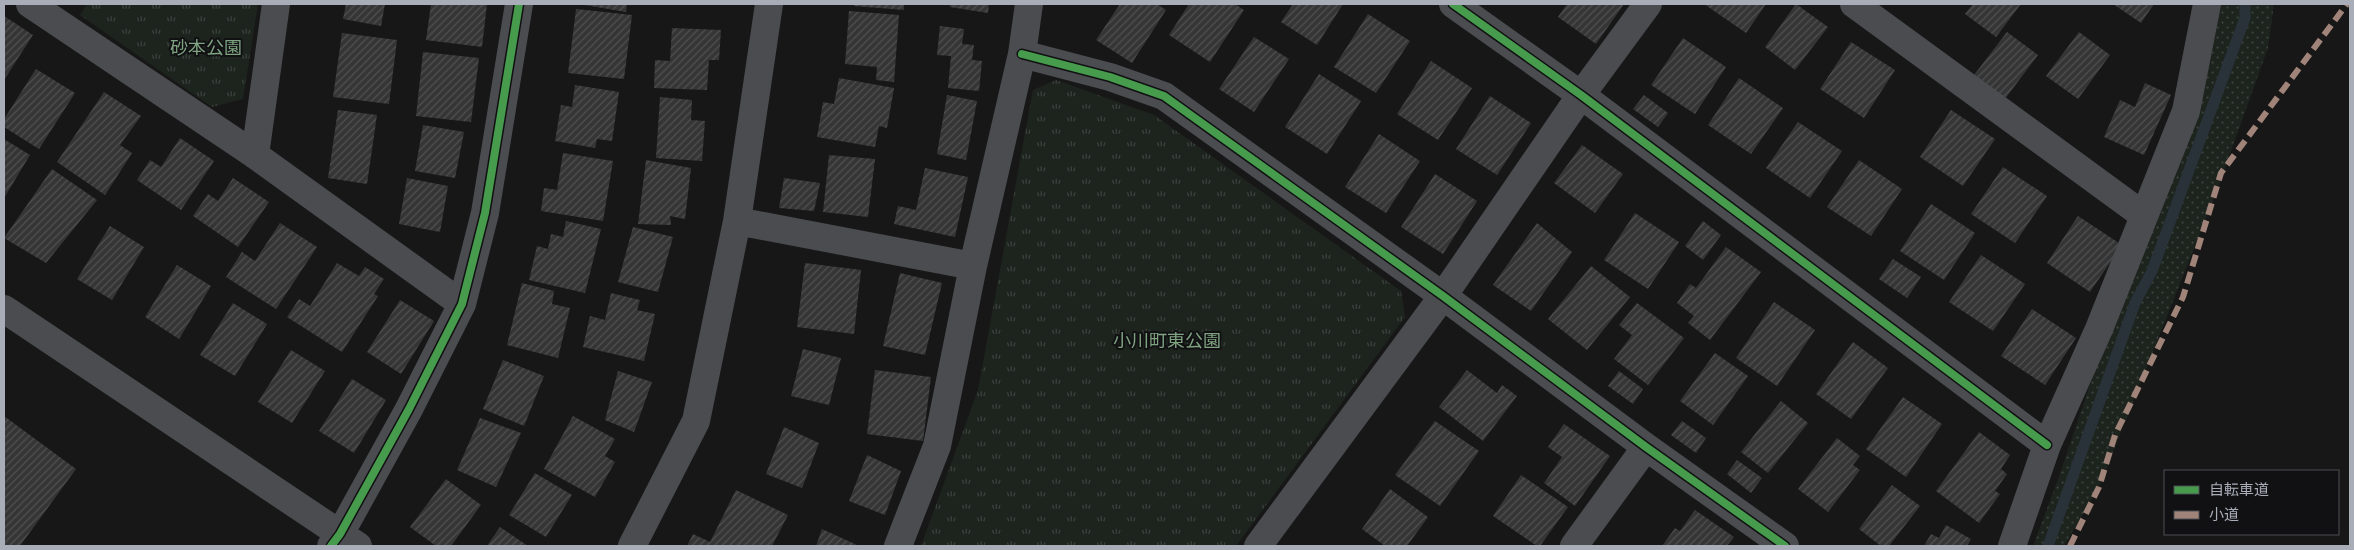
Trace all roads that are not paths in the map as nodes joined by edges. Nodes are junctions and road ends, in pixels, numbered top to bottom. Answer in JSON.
{"nodes":[{"id":1,"x":30,"y":4,"type":"edge"},
{"id":2,"x":276,"y":4,"type":"edge"},
{"id":3,"x":519,"y":4,"type":"edge"},
{"id":4,"x":769,"y":4,"type":"edge"},
{"id":5,"x":1029,"y":4,"type":"edge"},
{"id":6,"x":1453,"y":4,"type":"edge"},
{"id":7,"x":1648,"y":4,"type":"edge"},
{"id":8,"x":1854,"y":4,"type":"edge"},
{"id":9,"x":2207,"y":4,"type":"edge"},
{"id":10,"x":60,"y":12,"type":"edge"},
{"id":11,"x":1022,"y":54,"type":"junction"},
{"id":12,"x":1581,"y":95,"type":"junction"},
{"id":13,"x":255,"y":155,"type":"junction"},
{"id":14,"x":2144,"y":215,"type":"junction"},
{"id":15,"x":737,"y":221,"type":"junction"},
{"id":16,"x":973,"y":266,"type":"junction"},
{"id":17,"x":1443,"y":296,"type":"junction"},
{"id":18,"x":462,"y":304,"type":"junction"},
{"id":19,"x":4,"y":309,"type":"edge"},
{"id":20,"x":2048,"y":445,"type":"junction"},
{"id":21,"x":1646,"y":447,"type":"junction"},
{"id":22,"x":343,"y":542,"type":"edge"},
{"id":23,"x":632,"y":546,"type":"edge"},
{"id":24,"x":898,"y":546,"type":"edge"},
{"id":25,"x":1258,"y":546,"type":"edge"},
{"id":26,"x":1574,"y":546,"type":"edge"},
{"id":27,"x":1785,"y":546,"type":"edge"},
{"id":28,"x":2012,"y":546,"type":"edge"}],
"edges":[{"from":1,"to":10,"type":"street"},
{"from":2,"to":13,"type":"street"},
{"from":3,"to":18,"type":"street"},
{"from":4,"to":15,"type":"street"},
{"from":5,"to":11,"type":"street"},
{"from":6,"to":12,"type":"street"},
{"from":7,"to":12,"type":"street"},
{"from":8,"to":14,"type":"street"},
{"from":9,"to":14,"type":"street"},
{"from":10,"to":13,"type":"street"},
{"from":11,"to":16,"type":"street"},
{"from":11,"to":17,"type":"street"},
{"from":12,"to":17,"type":"street"},
{"from":12,"to":20,"type":"street"},
{"from":13,"to":18,"type":"street"},
{"from":14,"to":20,"type":"street"},
{"from":15,"to":16,"type":"street"},
{"from":15,"to":23,"type":"street"},
{"from":16,"to":24,"type":"street"},
{"from":17,"to":21,"type":"street"},
{"from":17,"to":25,"type":"street"},
{"from":18,"to":22,"type":"street"},
{"from":19,"to":22,"type":"street"},
{"from":20,"to":28,"type":"street"},
{"from":21,"to":26,"type":"street"},
{"from":21,"to":27,"type":"street"}]}
